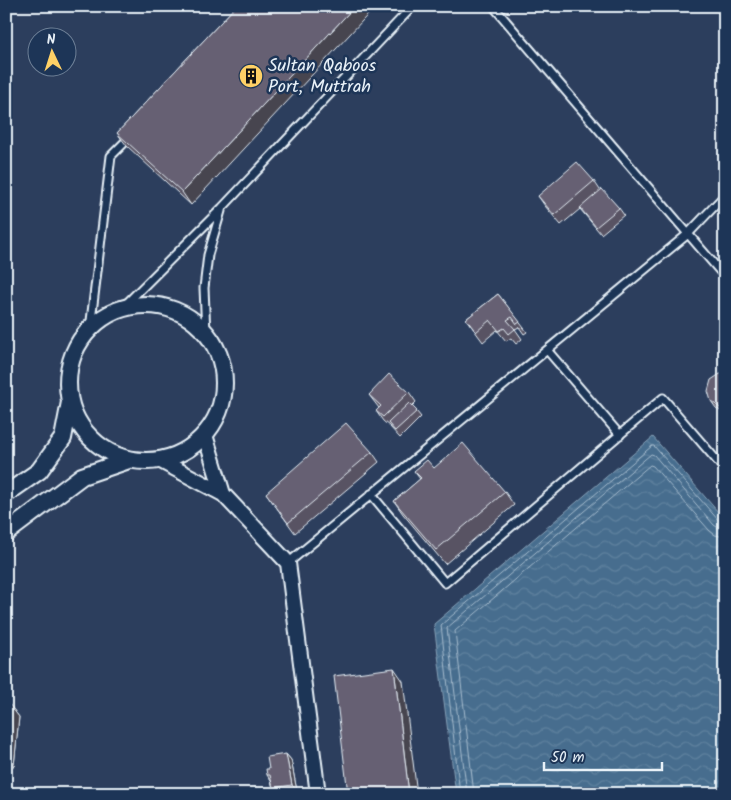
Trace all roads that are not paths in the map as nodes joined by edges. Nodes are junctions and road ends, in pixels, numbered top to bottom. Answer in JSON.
{"nodes":[{"id":1,"x":413,"y":6,"type":"edge"},
{"id":2,"x":493,"y":6,"type":"edge"},
{"id":3,"x":138,"y":128,"type":"edge"},
{"id":4,"x":725,"y":195,"type":"edge"},
{"id":5,"x":222,"y":208,"type":"junction"},
{"id":6,"x":688,"y":234,"type":"junction"},
{"id":7,"x":725,"y":277,"type":"edge"},
{"id":8,"x":120,"y":310,"type":"junction"},
{"id":9,"x":90,"y":329,"type":"junction"},
{"id":10,"x":206,"y":333,"type":"junction"},
{"id":11,"x":548,"y":350,"type":"junction"},
{"id":12,"x":71,"y":397,"type":"junction"},
{"id":13,"x":205,"y":435,"type":"junction"},
{"id":14,"x":620,"y":435,"type":"junction"},
{"id":15,"x":129,"y":460,"type":"junction"},
{"id":16,"x":159,"y":460,"type":"junction"},
{"id":17,"x":723,"y":465,"type":"edge"},
{"id":18,"x":6,"y":494,"type":"edge"},
{"id":19,"x":223,"y":494,"type":"junction"},
{"id":20,"x":372,"y":494,"type":"junction"},
{"id":21,"x":6,"y":533,"type":"edge"},
{"id":22,"x":288,"y":563,"type":"junction"},
{"id":23,"x":318,"y":794,"type":"edge"}],
"edges":[{"from":1,"to":5,"type":"lane"},
{"from":2,"to":6,"type":"lane"},
{"from":3,"to":9,"type":"lane"},
{"from":4,"to":6,"type":"lane"},
{"from":5,"to":8,"type":"lane"},
{"from":5,"to":10,"type":"lane"},
{"from":6,"to":7,"type":"lane"},
{"from":6,"to":11,"type":"lane"},
{"from":8,"to":9,"type":"street"},
{"from":8,"to":10,"type":"street"},
{"from":9,"to":12,"type":"street"},
{"from":10,"to":13,"type":"street"},
{"from":11,"to":14,"type":"lane"},
{"from":11,"to":20,"type":"lane"},
{"from":12,"to":15,"type":"street"},
{"from":12,"to":18,"type":"street"},
{"from":13,"to":16,"type":"street"},
{"from":13,"to":19,"type":"street"},
{"from":14,"to":17,"type":"lane"},
{"from":14,"to":20,"type":"lane"},
{"from":15,"to":16,"type":"street"},
{"from":15,"to":21,"type":"street"},
{"from":16,"to":19,"type":"street"},
{"from":19,"to":22,"type":"street"},
{"from":20,"to":22,"type":"lane"},
{"from":22,"to":23,"type":"street"}]}
